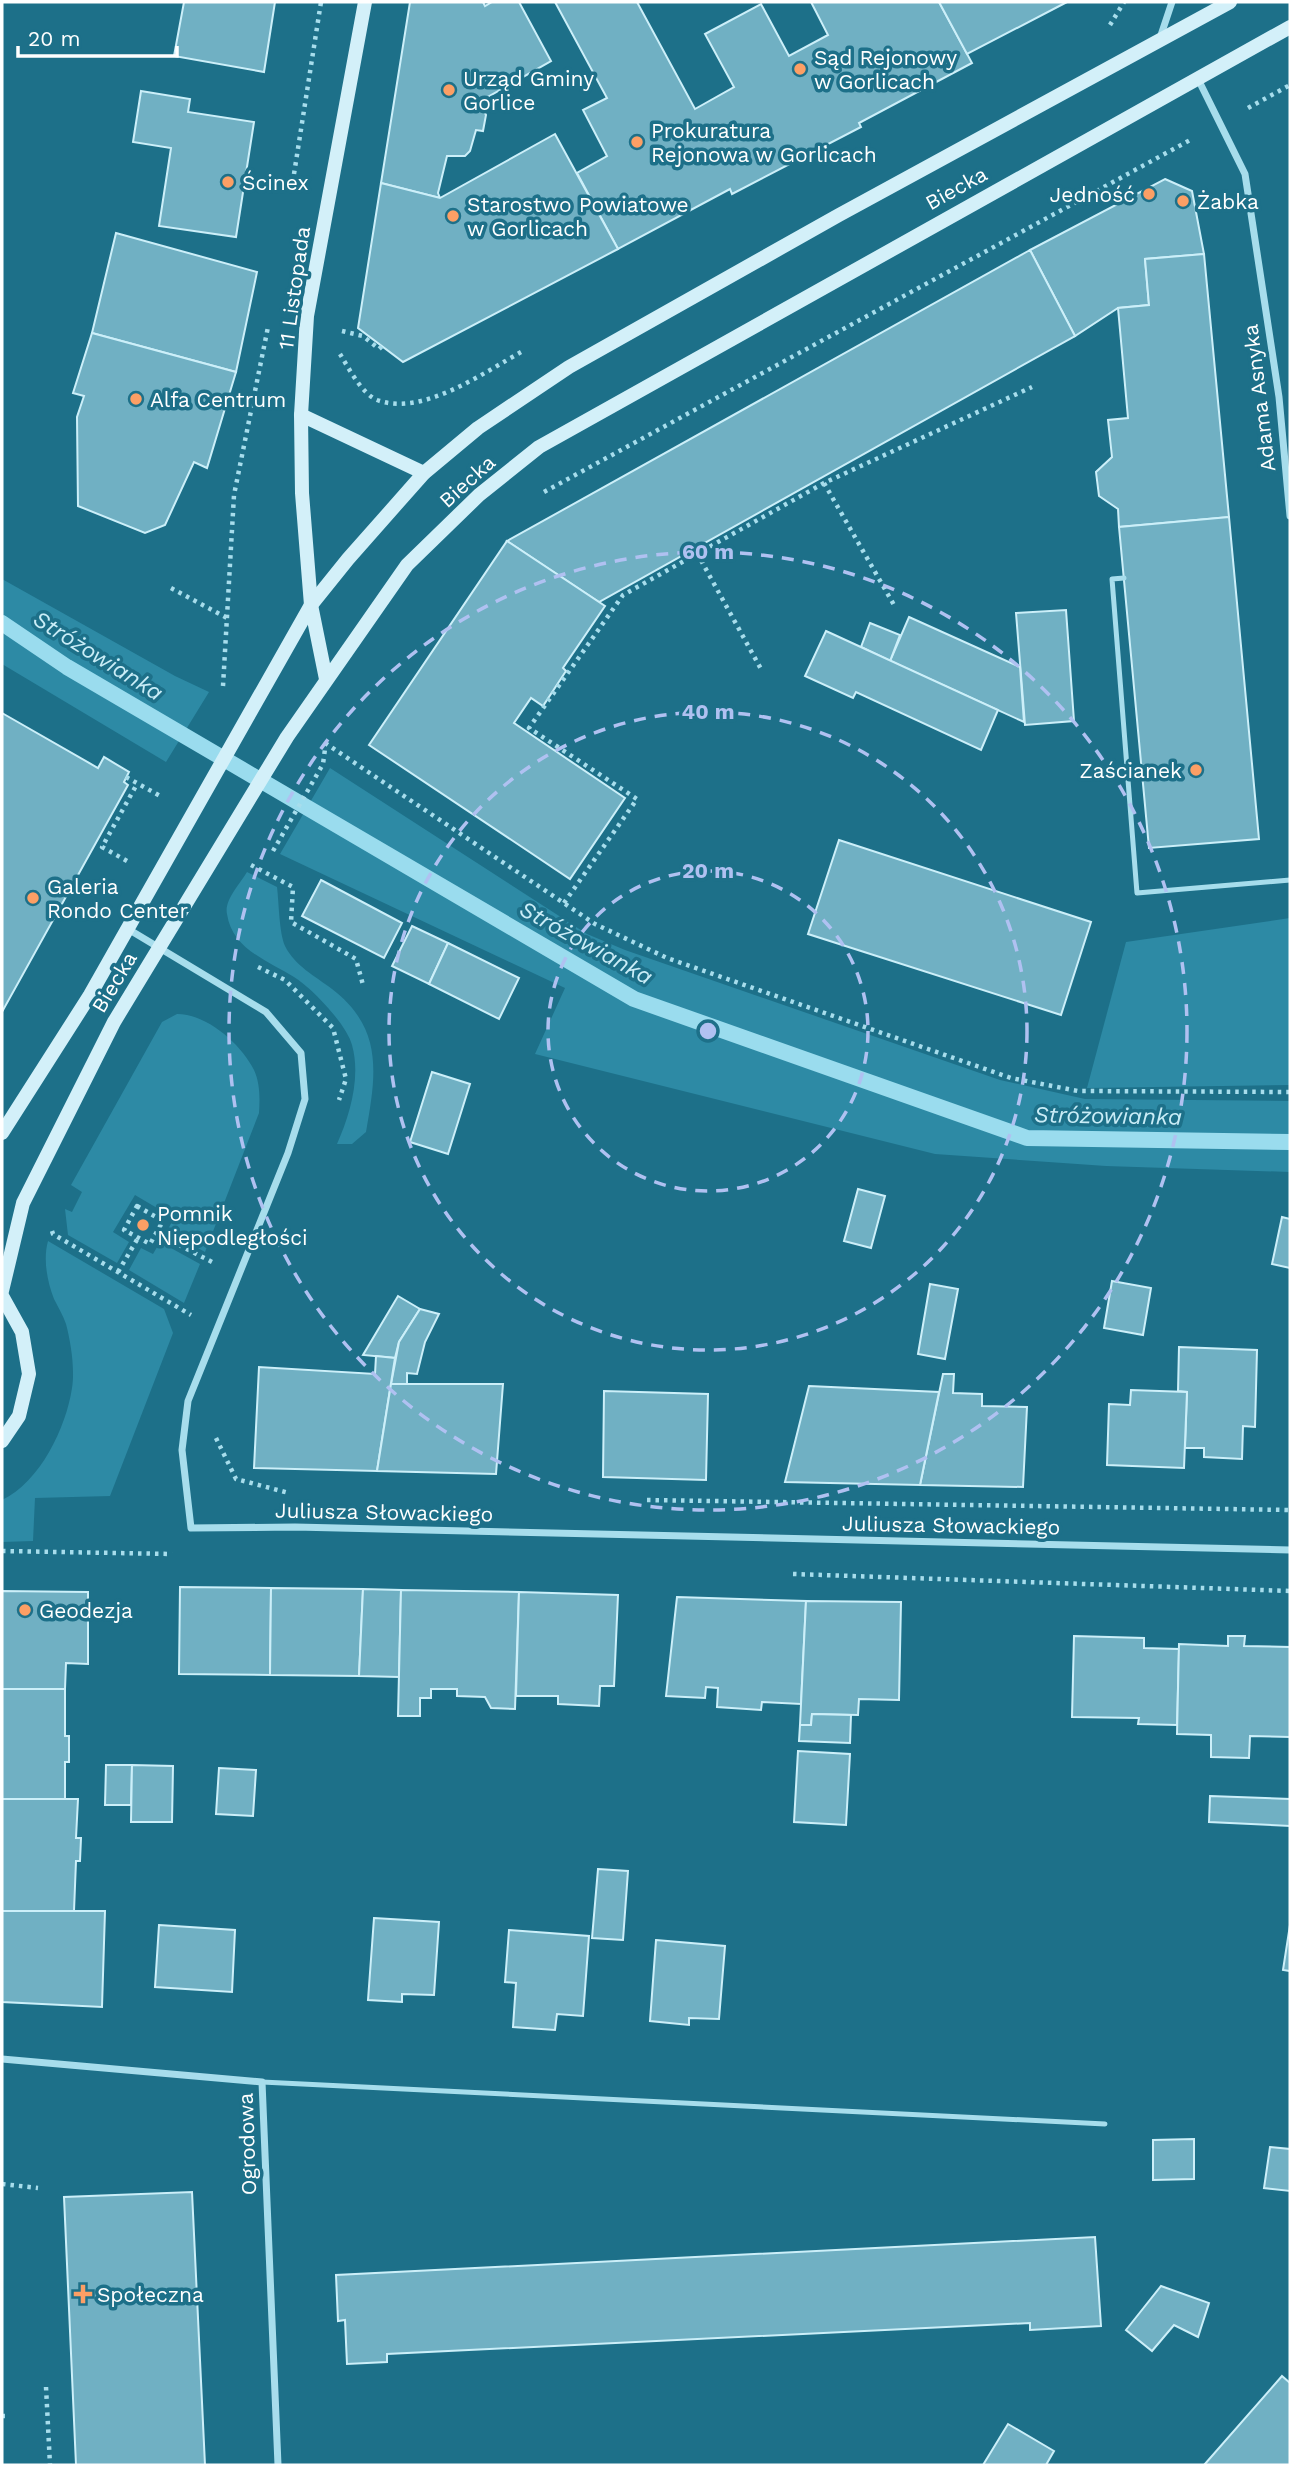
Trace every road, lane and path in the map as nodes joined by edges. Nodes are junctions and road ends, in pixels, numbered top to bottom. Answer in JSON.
{"nodes":[{"id":1,"x":321,"y":2,"type":"edge"},
{"id":2,"x":365,"y":2,"type":"edge"},
{"id":3,"x":1172,"y":2,"type":"edge"},
{"id":4,"x":1230,"y":2,"type":"edge"},
{"id":5,"x":1290,"y":27,"type":"edge"},
{"id":6,"x":1159,"y":40,"type":"junction"},
{"id":7,"x":1198,"y":78,"type":"junction"},
{"id":8,"x":1290,"y":85,"type":"edge"},
{"id":9,"x":1221,"y":124,"type":"junction"},
{"id":10,"x":293,"y":180,"type":"dead end"},
{"id":11,"x":344,"y":320,"type":"dead end"},
{"id":12,"x":268,"y":326,"type":"dead end"},
{"id":13,"x":342,"y":331,"type":"junction"},
{"id":14,"x":382,"y":346,"type":"dead end"},
{"id":15,"x":1032,"y":387,"type":"dead end"},
{"id":16,"x":448,"y":391,"type":"dead end"},
{"id":17,"x":301,"y":415,"type":"junction"},
{"id":18,"x":424,"y":473,"type":"junction"},
{"id":19,"x":824,"y":483,"type":"junction"},
{"id":20,"x":534,"y":497,"type":"dead end"},
{"id":21,"x":1290,"y":516,"type":"edge"},
{"id":22,"x":696,"y":553,"type":"junction"},
{"id":23,"x":1124,"y":578,"type":"dead end"},
{"id":24,"x":171,"y":588,"type":"dead end"},
{"id":25,"x":311,"y":605,"type":"junction"},
{"id":26,"x":894,"y":605,"type":"dead end"},
{"id":27,"x":227,"y":618,"type":"junction"},
{"id":28,"x":761,"y":669,"type":"dead end"},
{"id":29,"x":326,"y":679,"type":"junction"},
{"id":30,"x":223,"y":697,"type":"dead end"},
{"id":31,"x":325,"y":743,"type":"dead end"},
{"id":32,"x":323,"y":764,"type":"dead end"},
{"id":33,"x":127,"y":777,"type":"dead end"},
{"id":34,"x":137,"y":784,"type":"junction"},
{"id":35,"x":165,"y":799,"type":"dead end"},
{"id":36,"x":273,"y":851,"type":"dead end"},
{"id":37,"x":130,"y":863,"type":"dead end"},
{"id":38,"x":248,"y":863,"type":"dead end"},
{"id":39,"x":1290,"y":880,"type":"edge"},
{"id":40,"x":564,"y":902,"type":"junction"},
{"id":41,"x":128,"y":928,"type":"junction"},
{"id":42,"x":160,"y":947,"type":"junction"},
{"id":43,"x":363,"y":985,"type":"dead end"},
{"id":44,"x":1290,"y":1092,"type":"edge"},
{"id":45,"x":2,"y":1133,"type":"edge"},
{"id":46,"x":50,"y":1224,"type":"dead end"},
{"id":47,"x":156,"y":1233,"type":"junction"},
{"id":48,"x":138,"y":1238,"type":"junction"},
{"id":49,"x":213,"y":1263,"type":"dead end"},
{"id":50,"x":118,"y":1272,"type":"junction"},
{"id":51,"x":2,"y":1294,"type":"edge"},
{"id":52,"x":191,"y":1315,"type":"dead end"},
{"id":53,"x":212,"y":1429,"type":"dead end"},
{"id":54,"x":2,"y":1441,"type":"edge"},
{"id":55,"x":295,"y":1494,"type":"dead end"},
{"id":56,"x":640,"y":1500,"type":"dead end"},
{"id":57,"x":1290,"y":1510,"type":"edge"},
{"id":58,"x":1290,"y":1550,"type":"edge"},
{"id":59,"x":2,"y":1551,"type":"edge"},
{"id":60,"x":173,"y":1554,"type":"dead end"},
{"id":61,"x":2,"y":2059,"type":"edge"},
{"id":62,"x":262,"y":2081,"type":"junction"},
{"id":63,"x":1105,"y":2124,"type":"dead end"},
{"id":64,"x":2,"y":2184,"type":"edge"},
{"id":65,"x":38,"y":2188,"type":"dead end"},
{"id":66,"x":46,"y":2387,"type":"dead end"},
{"id":67,"x":50,"y":2465,"type":"edge"},
{"id":68,"x":278,"y":2465,"type":"edge"}],
"edges":[{"from":1,"to":10,"type":"path"},
{"from":2,"to":17,"type":"street","name":"11 Listopada"},
{"from":3,"to":6,"type":"street"},
{"from":4,"to":6,"type":"street","name":"Biecka"},
{"from":5,"to":7,"type":"street","name":"Biecka"},
{"from":6,"to":18,"type":"street","name":"Biecka"},
{"from":7,"to":9,"type":"street","name":"Adama Asnyka"},
{"from":7,"to":29,"type":"street","name":"Biecka"},
{"from":8,"to":9,"type":"path"},
{"from":9,"to":20,"type":"path"},
{"from":9,"to":21,"type":"street","name":"Adama Asnyka"},
{"from":11,"to":13,"type":"path"},
{"from":12,"to":27,"type":"path"},
{"from":13,"to":14,"type":"path"},
{"from":13,"to":16,"type":"path"},
{"from":15,"to":19,"type":"path"},
{"from":17,"to":18,"type":"street"},
{"from":17,"to":25,"type":"street","name":"11 Listopada"},
{"from":18,"to":25,"type":"street","name":"Biecka"},
{"from":19,"to":22,"type":"path"},
{"from":19,"to":26,"type":"path"},
{"from":22,"to":28,"type":"path"},
{"from":22,"to":40,"type":"path"},
{"from":23,"to":39,"type":"lane"},
{"from":24,"to":27,"type":"path"},
{"from":25,"to":29,"type":"street","name":"11 Listopada"},
{"from":25,"to":41,"type":"street","name":"Biecka"},
{"from":27,"to":30,"type":"path"},
{"from":29,"to":42,"type":"street","name":"Biecka"},
{"from":31,"to":40,"type":"path"},
{"from":32,"to":36,"type":"path"},
{"from":33,"to":34,"type":"path"},
{"from":34,"to":35,"type":"path"},
{"from":34,"to":37,"type":"path"},
{"from":38,"to":43,"type":"path"},
{"from":40,"to":44,"type":"path"},
{"from":41,"to":42,"type":"street","name":"Juliusza Słowackiego"},
{"from":41,"to":45,"type":"street","name":"Biecka"},
{"from":42,"to":51,"type":"street","name":"Biecka"},
{"from":42,"to":58,"type":"street","name":"Juliusza Słowackiego"},
{"from":46,"to":50,"type":"path"},
{"from":47,"to":48,"type":"path"},
{"from":47,"to":48,"type":"path"},
{"from":47,"to":49,"type":"path"},
{"from":48,"to":50,"type":"path"},
{"from":50,"to":52,"type":"path"},
{"from":51,"to":54,"type":"street"},
{"from":53,"to":55,"type":"path"},
{"from":56,"to":57,"type":"path"},
{"from":59,"to":60,"type":"path"},
{"from":61,"to":62,"type":"street","name":"Ogrodowa"},
{"from":62,"to":63,"type":"lane"},
{"from":62,"to":68,"type":"street","name":"Ogrodowa"},
{"from":64,"to":65,"type":"path"},
{"from":66,"to":67,"type":"path"}]}
